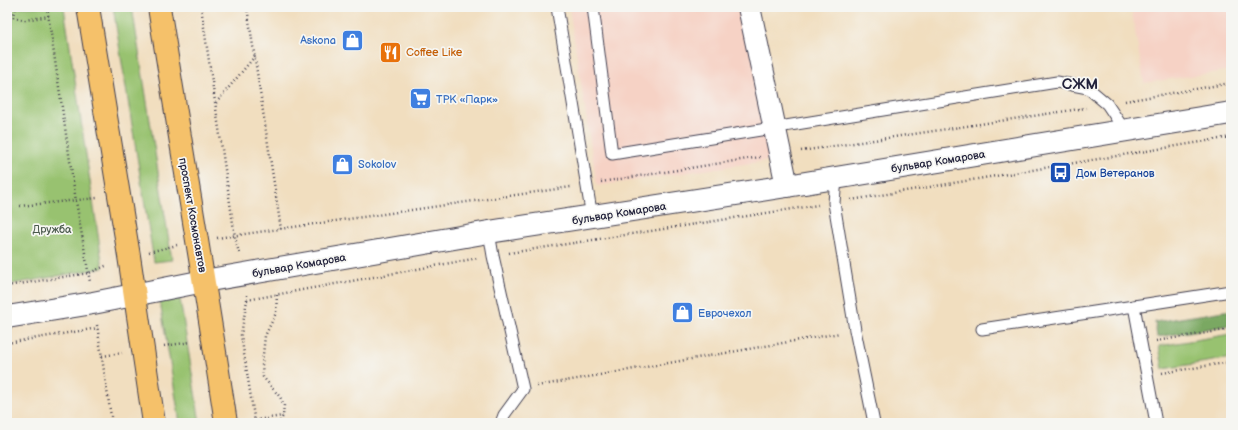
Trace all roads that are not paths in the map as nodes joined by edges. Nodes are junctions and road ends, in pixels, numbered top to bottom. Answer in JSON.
{"nodes":[{"id":1,"x":88,"y":7,"type":"edge"},
{"id":2,"x":159,"y":7,"type":"edge"},
{"id":3,"x":557,"y":7,"type":"edge"},
{"id":4,"x":593,"y":7,"type":"edge"},
{"id":5,"x":748,"y":7,"type":"edge"},
{"id":6,"x":1231,"y":113,"type":"edge"},
{"id":7,"x":775,"y":128,"type":"junction"},
{"id":8,"x":1126,"y":130,"type":"junction"},
{"id":9,"x":836,"y":178,"type":"junction"},
{"id":10,"x":787,"y":186,"type":"junction"},
{"id":11,"x":592,"y":217,"type":"junction"},
{"id":12,"x":489,"y":232,"type":"junction"},
{"id":13,"x":204,"y":281,"type":"junction"},
{"id":14,"x":1231,"y":291,"type":"edge"},
{"id":15,"x":134,"y":296,"type":"junction"},
{"id":16,"x":1134,"y":306,"type":"junction"},
{"id":17,"x":7,"y":316,"type":"edge"},
{"id":18,"x":982,"y":329,"type":"dead end"},
{"id":19,"x":503,"y":420,"type":"edge"},
{"id":20,"x":154,"y":423,"type":"edge"},
{"id":21,"x":226,"y":423,"type":"edge"},
{"id":22,"x":874,"y":423,"type":"edge"},
{"id":23,"x":1156,"y":423,"type":"edge"}],
"edges":[{"from":1,"to":15,"type":"main road"},
{"from":2,"to":13,"type":"main road","name":"проспект Космонавтов"},
{"from":3,"to":11,"type":"lane"},
{"from":4,"to":7,"type":"lane"},
{"from":5,"to":7,"type":"street"},
{"from":6,"to":8,"type":"street","name":"бульвар Комарова"},
{"from":7,"to":8,"type":"lane"},
{"from":7,"to":10,"type":"street"},
{"from":8,"to":9,"type":"street","name":"бульвар Комарова"},
{"from":9,"to":10,"type":"street","name":"бульвар Комарова"},
{"from":9,"to":22,"type":"lane"},
{"from":10,"to":11,"type":"street","name":"бульвар Комарова"},
{"from":11,"to":12,"type":"street","name":"бульвар Комарова"},
{"from":12,"to":13,"type":"street","name":"бульвар Комарова"},
{"from":12,"to":19,"type":"lane"},
{"from":13,"to":15,"type":"street","name":"бульвар Комарова"},
{"from":13,"to":21,"type":"main road","name":"проспект Космонавтов"},
{"from":14,"to":16,"type":"lane"},
{"from":15,"to":17,"type":"street","name":"бульвар Комарова"},
{"from":15,"to":20,"type":"main road"},
{"from":16,"to":18,"type":"lane"},
{"from":16,"to":23,"type":"lane"}]}
